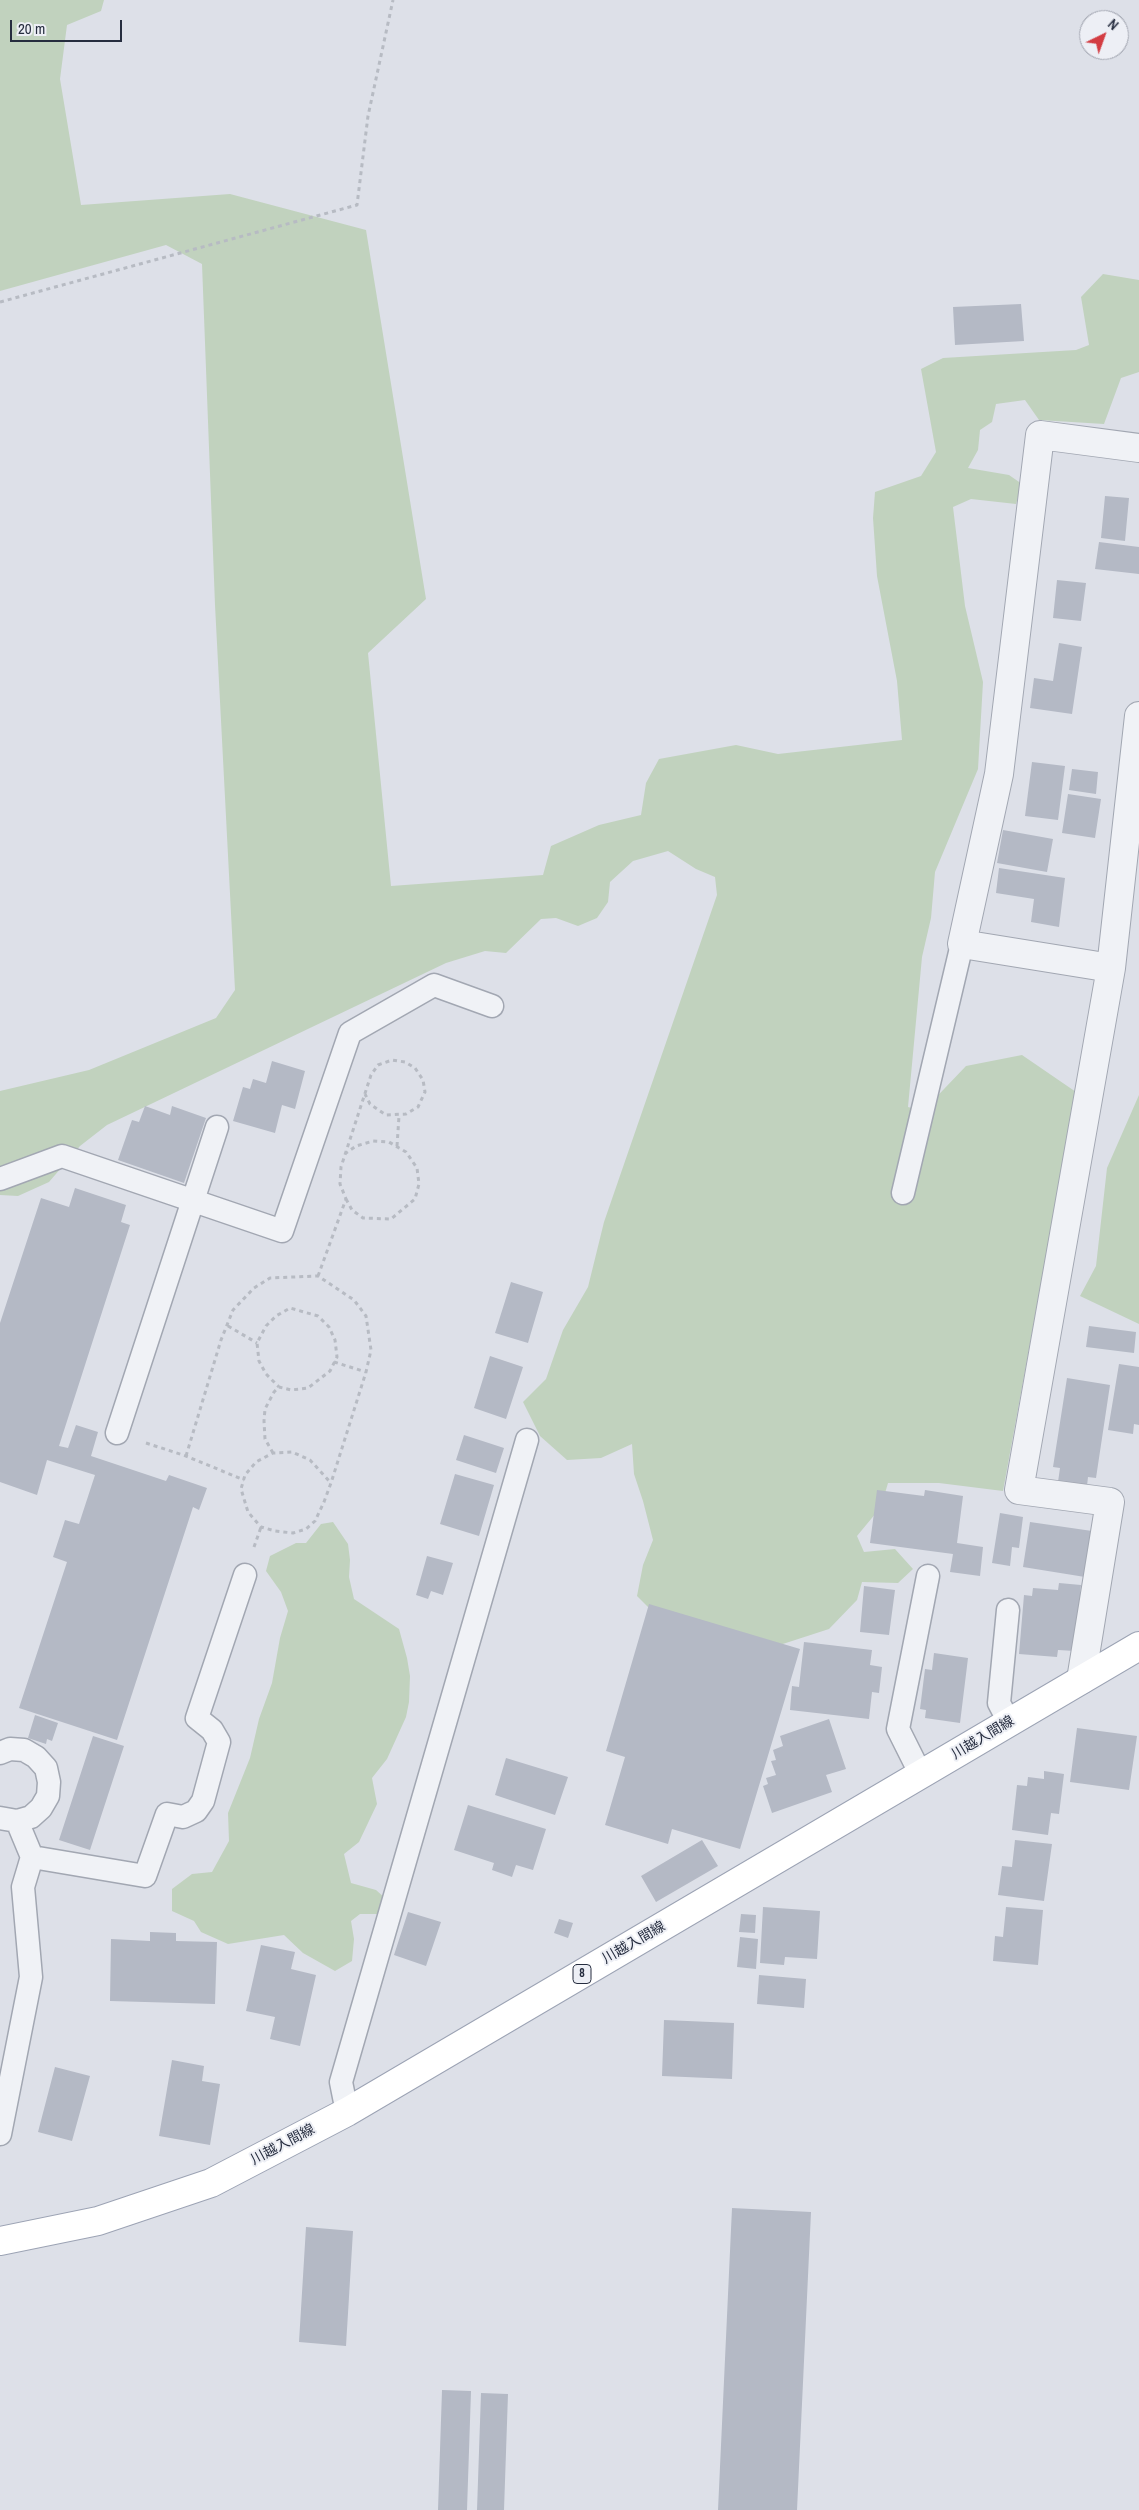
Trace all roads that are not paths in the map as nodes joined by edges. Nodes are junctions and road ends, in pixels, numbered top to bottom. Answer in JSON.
{"nodes":[{"id":1,"x":1139,"y":448,"type":"edge"},
{"id":2,"x":1139,"y":716,"type":"edge"},
{"id":3,"x":962,"y":944,"type":"junction"},
{"id":4,"x":1111,"y":968,"type":"junction"},
{"id":5,"x":492,"y":1006,"type":"dead end"},
{"id":6,"x":218,"y":1127,"type":"dead end"},
{"id":7,"x":0,"y":1179,"type":"edge"},
{"id":8,"x":903,"y":1193,"type":"dead end"},
{"id":9,"x":193,"y":1201,"type":"junction"},
{"id":10,"x":117,"y":1433,"type":"road end"},
{"id":11,"x":527,"y":1440,"type":"dead end"},
{"id":12,"x":245,"y":1575,"type":"dead end"},
{"id":13,"x":928,"y":1576,"type":"dead end"},
{"id":14,"x":1008,"y":1610,"type":"dead end"},
{"id":15,"x":1139,"y":1646,"type":"edge"},
{"id":16,"x":1080,"y":1680,"type":"junction"},
{"id":17,"x":1009,"y":1722,"type":"junction"},
{"id":18,"x":0,"y":1752,"type":"edge"},
{"id":19,"x":921,"y":1774,"type":"junction"},
{"id":20,"x":9,"y":1820,"type":"edge"},
{"id":21,"x":32,"y":1857,"type":"junction"},
{"id":22,"x":346,"y":2112,"type":"junction"},
{"id":23,"x":0,"y":2134,"type":"edge"},
{"id":24,"x":0,"y":2241,"type":"edge"}],
"edges":[{"from":1,"to":3,"type":"street"},
{"from":2,"to":4,"type":"street"},
{"from":3,"to":4,"type":"street"},
{"from":3,"to":8,"type":"lane"},
{"from":4,"to":16,"type":"street"},
{"from":5,"to":9,"type":"lane"},
{"from":6,"to":9,"type":"lane"},
{"from":7,"to":9,"type":"lane"},
{"from":9,"to":10,"type":"lane"},
{"from":11,"to":22,"type":"lane"},
{"from":12,"to":21,"type":"lane"},
{"from":13,"to":19,"type":"lane"},
{"from":14,"to":17,"type":"lane"},
{"from":15,"to":16,"type":"main road","name":"川越入間線","number":"8"},
{"from":16,"to":17,"type":"main road","name":"川越入間線","number":"8"},
{"from":17,"to":19,"type":"main road","name":"川越入間線","number":"8"},
{"from":18,"to":20,"type":"lane"},
{"from":19,"to":22,"type":"main road","name":"川越入間線","number":"8"},
{"from":20,"to":21,"type":"lane"},
{"from":21,"to":23,"type":"lane"},
{"from":22,"to":24,"type":"main road","name":"川越入間線","number":"8"}]}
